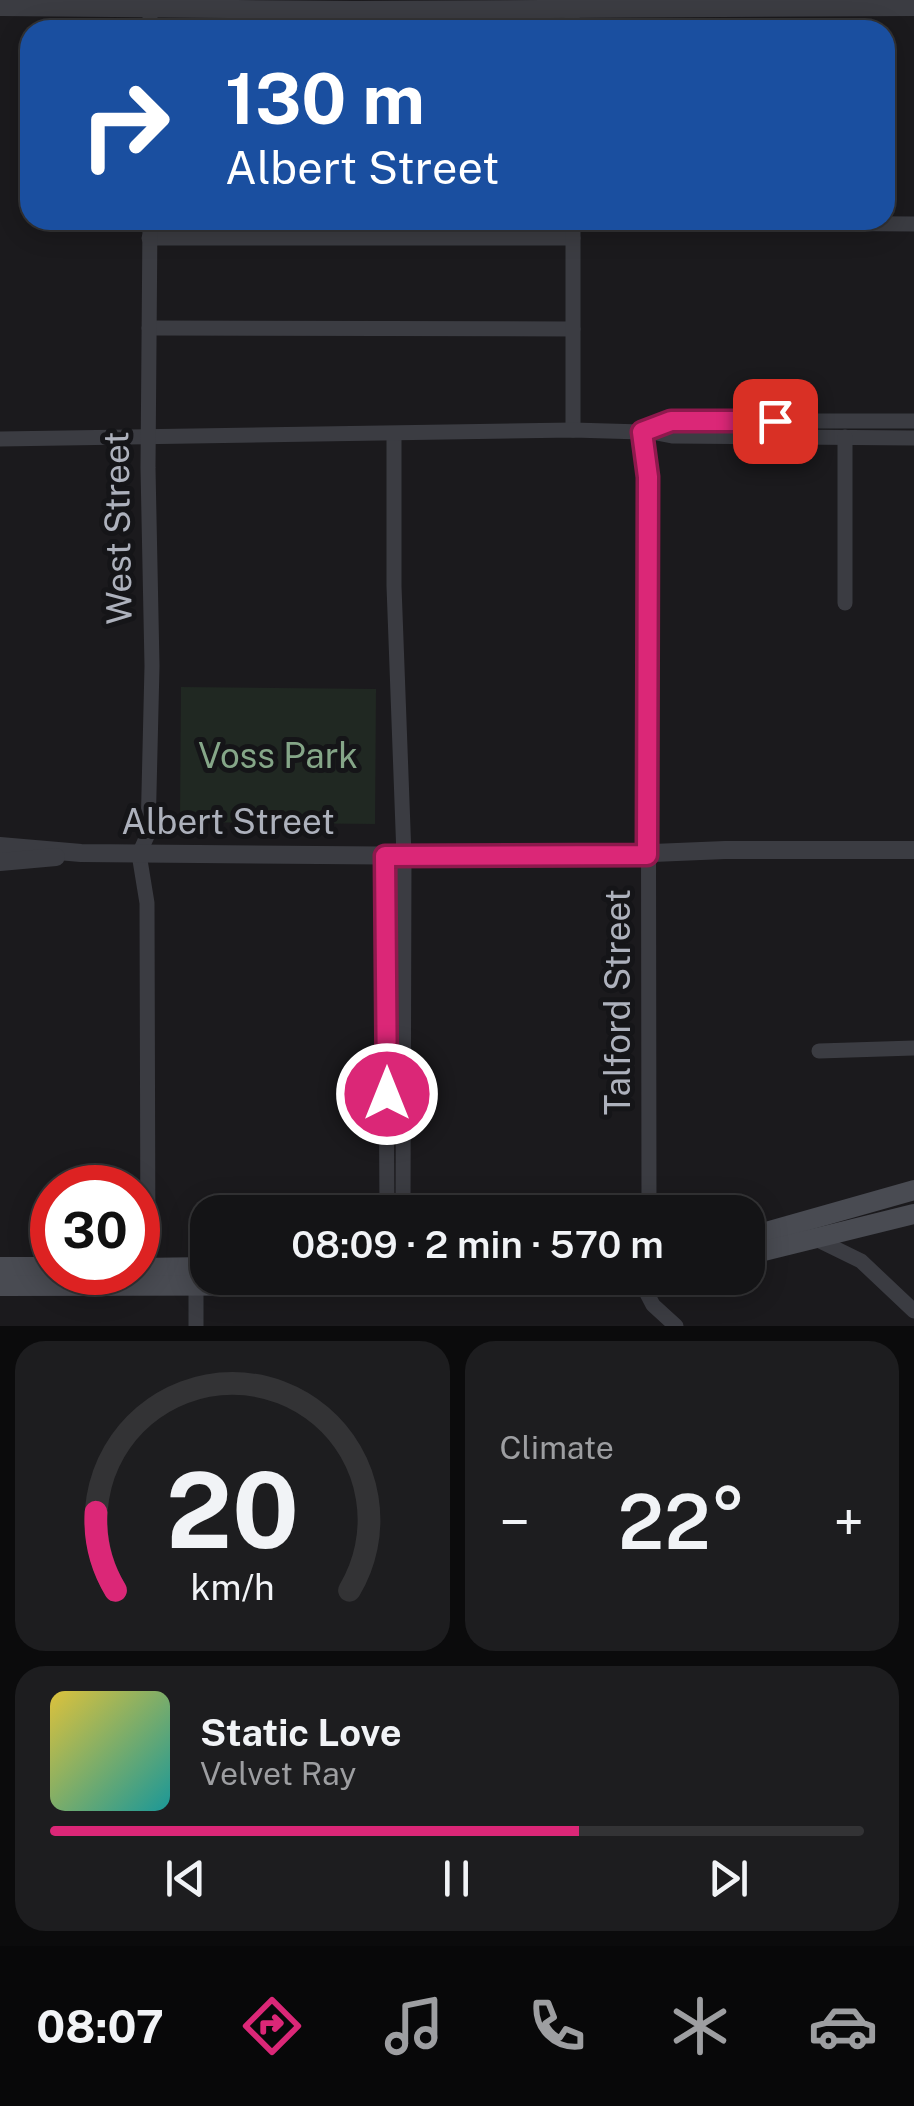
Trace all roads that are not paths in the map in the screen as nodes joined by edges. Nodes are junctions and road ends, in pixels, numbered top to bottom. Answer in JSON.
{"nodes":[{"id":1,"x":150,"y":3,"type":"edge"},
{"id":2,"x":786,"y":4,"type":"edge"},
{"id":3,"x":355,"y":5,"type":"edge"},
{"id":4,"x":572,"y":5,"type":"edge"},
{"id":5,"x":914,"y":6,"type":"edge"},
{"id":6,"x":0,"y":7,"type":"edge"},
{"id":7,"x":149,"y":230,"type":"edge"},
{"id":8,"x":457,"y":230,"type":"edge"},
{"id":9,"x":573,"y":230,"type":"edge"},
{"id":10,"x":149,"y":238,"type":"junction"},
{"id":11,"x":149,"y":328,"type":"junction"},
{"id":12,"x":573,"y":329,"type":"junction"},
{"id":13,"x":914,"y":421,"type":"edge"},
{"id":14,"x":572,"y":430,"type":"junction"},
{"id":15,"x":644,"y":432,"type":"junction"},
{"id":16,"x":394,"y":434,"type":"junction"},
{"id":17,"x":148,"y":437,"type":"junction"},
{"id":18,"x":845,"y":438,"type":"junction"},
{"id":19,"x":914,"y":438,"type":"edge"},
{"id":20,"x":0,"y":439,"type":"edge"},
{"id":21,"x":845,"y":603,"type":"dead end"},
{"id":22,"x":0,"y":846,"type":"edge"},
{"id":23,"x":914,"y":850,"type":"edge"},
{"id":24,"x":81,"y":854,"type":"junction"},
{"id":25,"x":148,"y":854,"type":"junction"},
{"id":26,"x":647,"y":855,"type":"junction"},
{"id":27,"x":394,"y":856,"type":"junction"},
{"id":28,"x":0,"y":862,"type":"edge"},
{"id":29,"x":914,"y":1048,"type":"edge"},
{"id":30,"x":819,"y":1051,"type":"dead end"},
{"id":31,"x":145,"y":1165,"type":"edge"},
{"id":32,"x":914,"y":1190,"type":"edge"},
{"id":33,"x":387,"y":1195,"type":"edge"},
{"id":34,"x":404,"y":1195,"type":"edge"},
{"id":35,"x":650,"y":1195,"type":"edge"},
{"id":36,"x":832,"y":1214,"type":"junction"},
{"id":37,"x":914,"y":1214,"type":"edge"},
{"id":38,"x":853,"y":1228,"type":"junction"},
{"id":39,"x":765,"y":1232,"type":"edge"},
{"id":40,"x":814,"y":1238,"type":"junction"},
{"id":41,"x":765,"y":1251,"type":"edge"},
{"id":42,"x":861,"y":1261,"type":"junction"},
{"id":43,"x":0,"y":1267,"type":"edge"},
{"id":44,"x":30,"y":1267,"type":"edge"},
{"id":45,"x":160,"y":1275,"type":"edge"},
{"id":46,"x":190,"y":1276,"type":"edge"},
{"id":47,"x":30,"y":1284,"type":"edge"},
{"id":48,"x":0,"y":1286,"type":"edge"},
{"id":49,"x":200,"y":1295,"type":"edge"},
{"id":50,"x":650,"y":1295,"type":"edge"},
{"id":51,"x":914,"y":1311,"type":"edge"},
{"id":52,"x":196,"y":1326,"type":"edge"},
{"id":53,"x":676,"y":1326,"type":"edge"}],
"edges":[{"from":1,"to":3,"type":"street"},
{"from":1,"to":6,"type":"street"},
{"from":2,"to":4,"type":"street"},
{"from":2,"to":5,"type":"street"},
{"from":3,"to":4,"type":"street"},
{"from":7,"to":10,"type":"street","name":"West Street"},
{"from":8,"to":10,"type":"street"},
{"from":9,"to":12,"type":"street"},
{"from":10,"to":11,"type":"street","name":"West Street"},
{"from":11,"to":12,"type":"street"},
{"from":11,"to":17,"type":"street","name":"West Street"},
{"from":12,"to":14,"type":"street"},
{"from":13,"to":15,"type":"street"},
{"from":14,"to":15,"type":"street"},
{"from":14,"to":16,"type":"street"},
{"from":15,"to":18,"type":"street"},
{"from":15,"to":26,"type":"street","name":"Talford Street"},
{"from":16,"to":17,"type":"street"},
{"from":16,"to":27,"type":"street"},
{"from":17,"to":20,"type":"street"},
{"from":17,"to":25,"type":"street","name":"West Street"},
{"from":18,"to":19,"type":"street"},
{"from":18,"to":21,"type":"street"},
{"from":22,"to":24,"type":"street","name":"Albert Street"},
{"from":23,"to":26,"type":"street","name":"Albert Street"},
{"from":24,"to":25,"type":"street","name":"Albert Street"},
{"from":24,"to":28,"type":"street","name":"Albert Street"},
{"from":25,"to":27,"type":"street","name":"Albert Street"},
{"from":25,"to":31,"type":"street"},
{"from":26,"to":27,"type":"street","name":"Albert Street"},
{"from":26,"to":35,"type":"street","name":"Talford Street"},
{"from":27,"to":33,"type":"street"},
{"from":27,"to":34,"type":"street"},
{"from":29,"to":30,"type":"street"},
{"from":32,"to":36,"type":"main road"},
{"from":36,"to":38,"type":"street"},
{"from":36,"to":39,"type":"main road"},
{"from":37,"to":38,"type":"main road"},
{"from":38,"to":40,"type":"main road"},
{"from":38,"to":42,"type":"street"},
{"from":40,"to":41,"type":"main road"},
{"from":40,"to":42,"type":"street"},
{"from":42,"to":51,"type":"street"},
{"from":43,"to":44,"type":"main road"},
{"from":45,"to":46,"type":"main road"},
{"from":47,"to":48,"type":"main road"},
{"from":49,"to":52,"type":"street"},
{"from":50,"to":53,"type":"street"}]}
